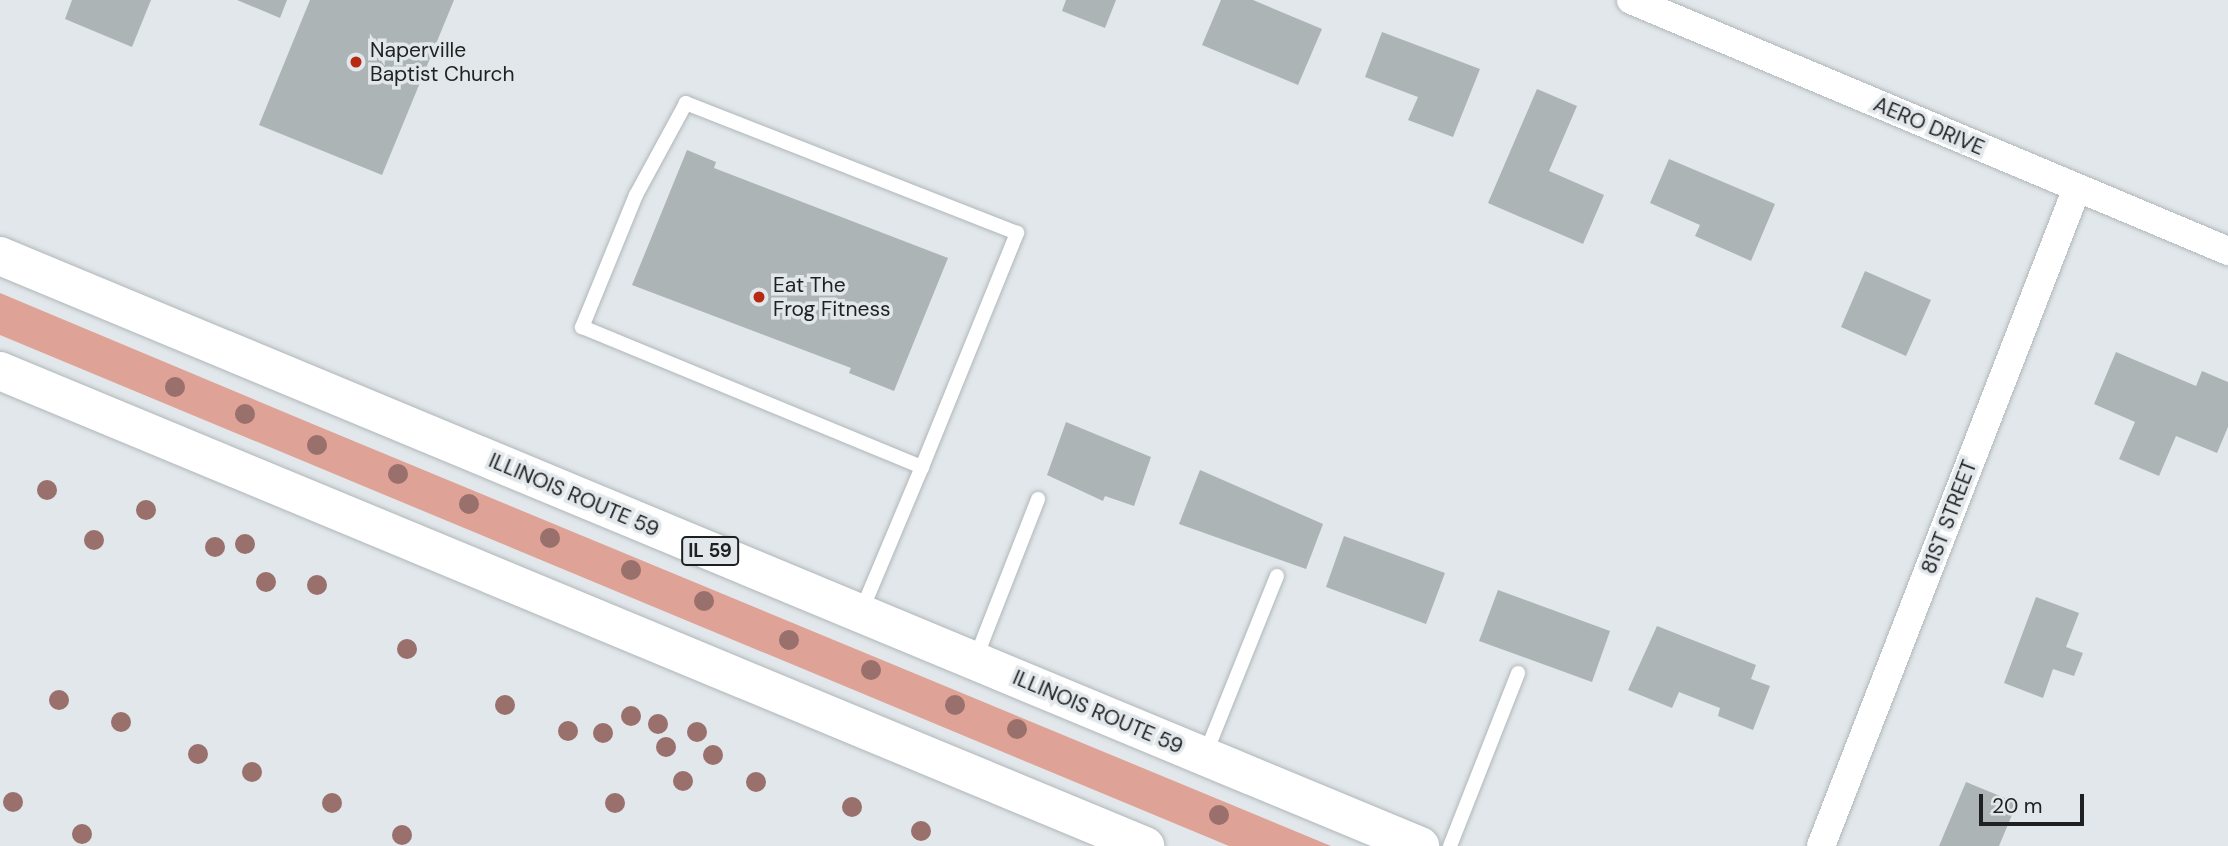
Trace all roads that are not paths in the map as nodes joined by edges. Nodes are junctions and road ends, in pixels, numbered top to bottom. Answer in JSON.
{"nodes":[{"id":1,"x":1631,"y":0,"type":"edge"},
{"id":2,"x":2077,"y":188,"type":"junction"},
{"id":3,"x":2228,"y":251,"type":"edge"},
{"id":4,"x":0,"y":257,"type":"edge"},
{"id":5,"x":0,"y":371,"type":"edge"},
{"id":6,"x":922,"y":467,"type":"junction"},
{"id":7,"x":1038,"y":499,"type":"dead end"},
{"id":8,"x":1277,"y":576,"type":"dead end"},
{"id":9,"x":861,"y":614,"type":"junction"},
{"id":10,"x":975,"y":661,"type":"junction"},
{"id":11,"x":1517,"y":673,"type":"dead end"},
{"id":12,"x":1205,"y":757,"type":"junction"},
{"id":13,"x":1145,"y":846,"type":"edge"},
{"id":14,"x":1420,"y":846,"type":"edge"},
{"id":15,"x":1450,"y":846,"type":"edge"},
{"id":16,"x":1821,"y":846,"type":"edge"}],
"edges":[{"from":1,"to":2,"type":"street","name":"AERO DRIVE"},
{"from":2,"to":3,"type":"street","name":"AERO DRIVE"},
{"from":2,"to":16,"type":"street","name":"81ST STREET"},
{"from":4,"to":9,"type":"main road","name":"ILLINOIS ROUTE 59","number":"IL 59"},
{"from":5,"to":13,"type":"main road"},
{"from":6,"to":6,"type":"lane"},
{"from":6,"to":9,"type":"lane"},
{"from":7,"to":10,"type":"lane"},
{"from":8,"to":12,"type":"lane"},
{"from":9,"to":10,"type":"main road","name":"ILLINOIS ROUTE 59","number":"IL 59"},
{"from":10,"to":12,"type":"main road","name":"ILLINOIS ROUTE 59","number":"IL 59"},
{"from":11,"to":15,"type":"lane"},
{"from":12,"to":14,"type":"main road","name":"ILLINOIS ROUTE 59","number":"IL 59"}]}
